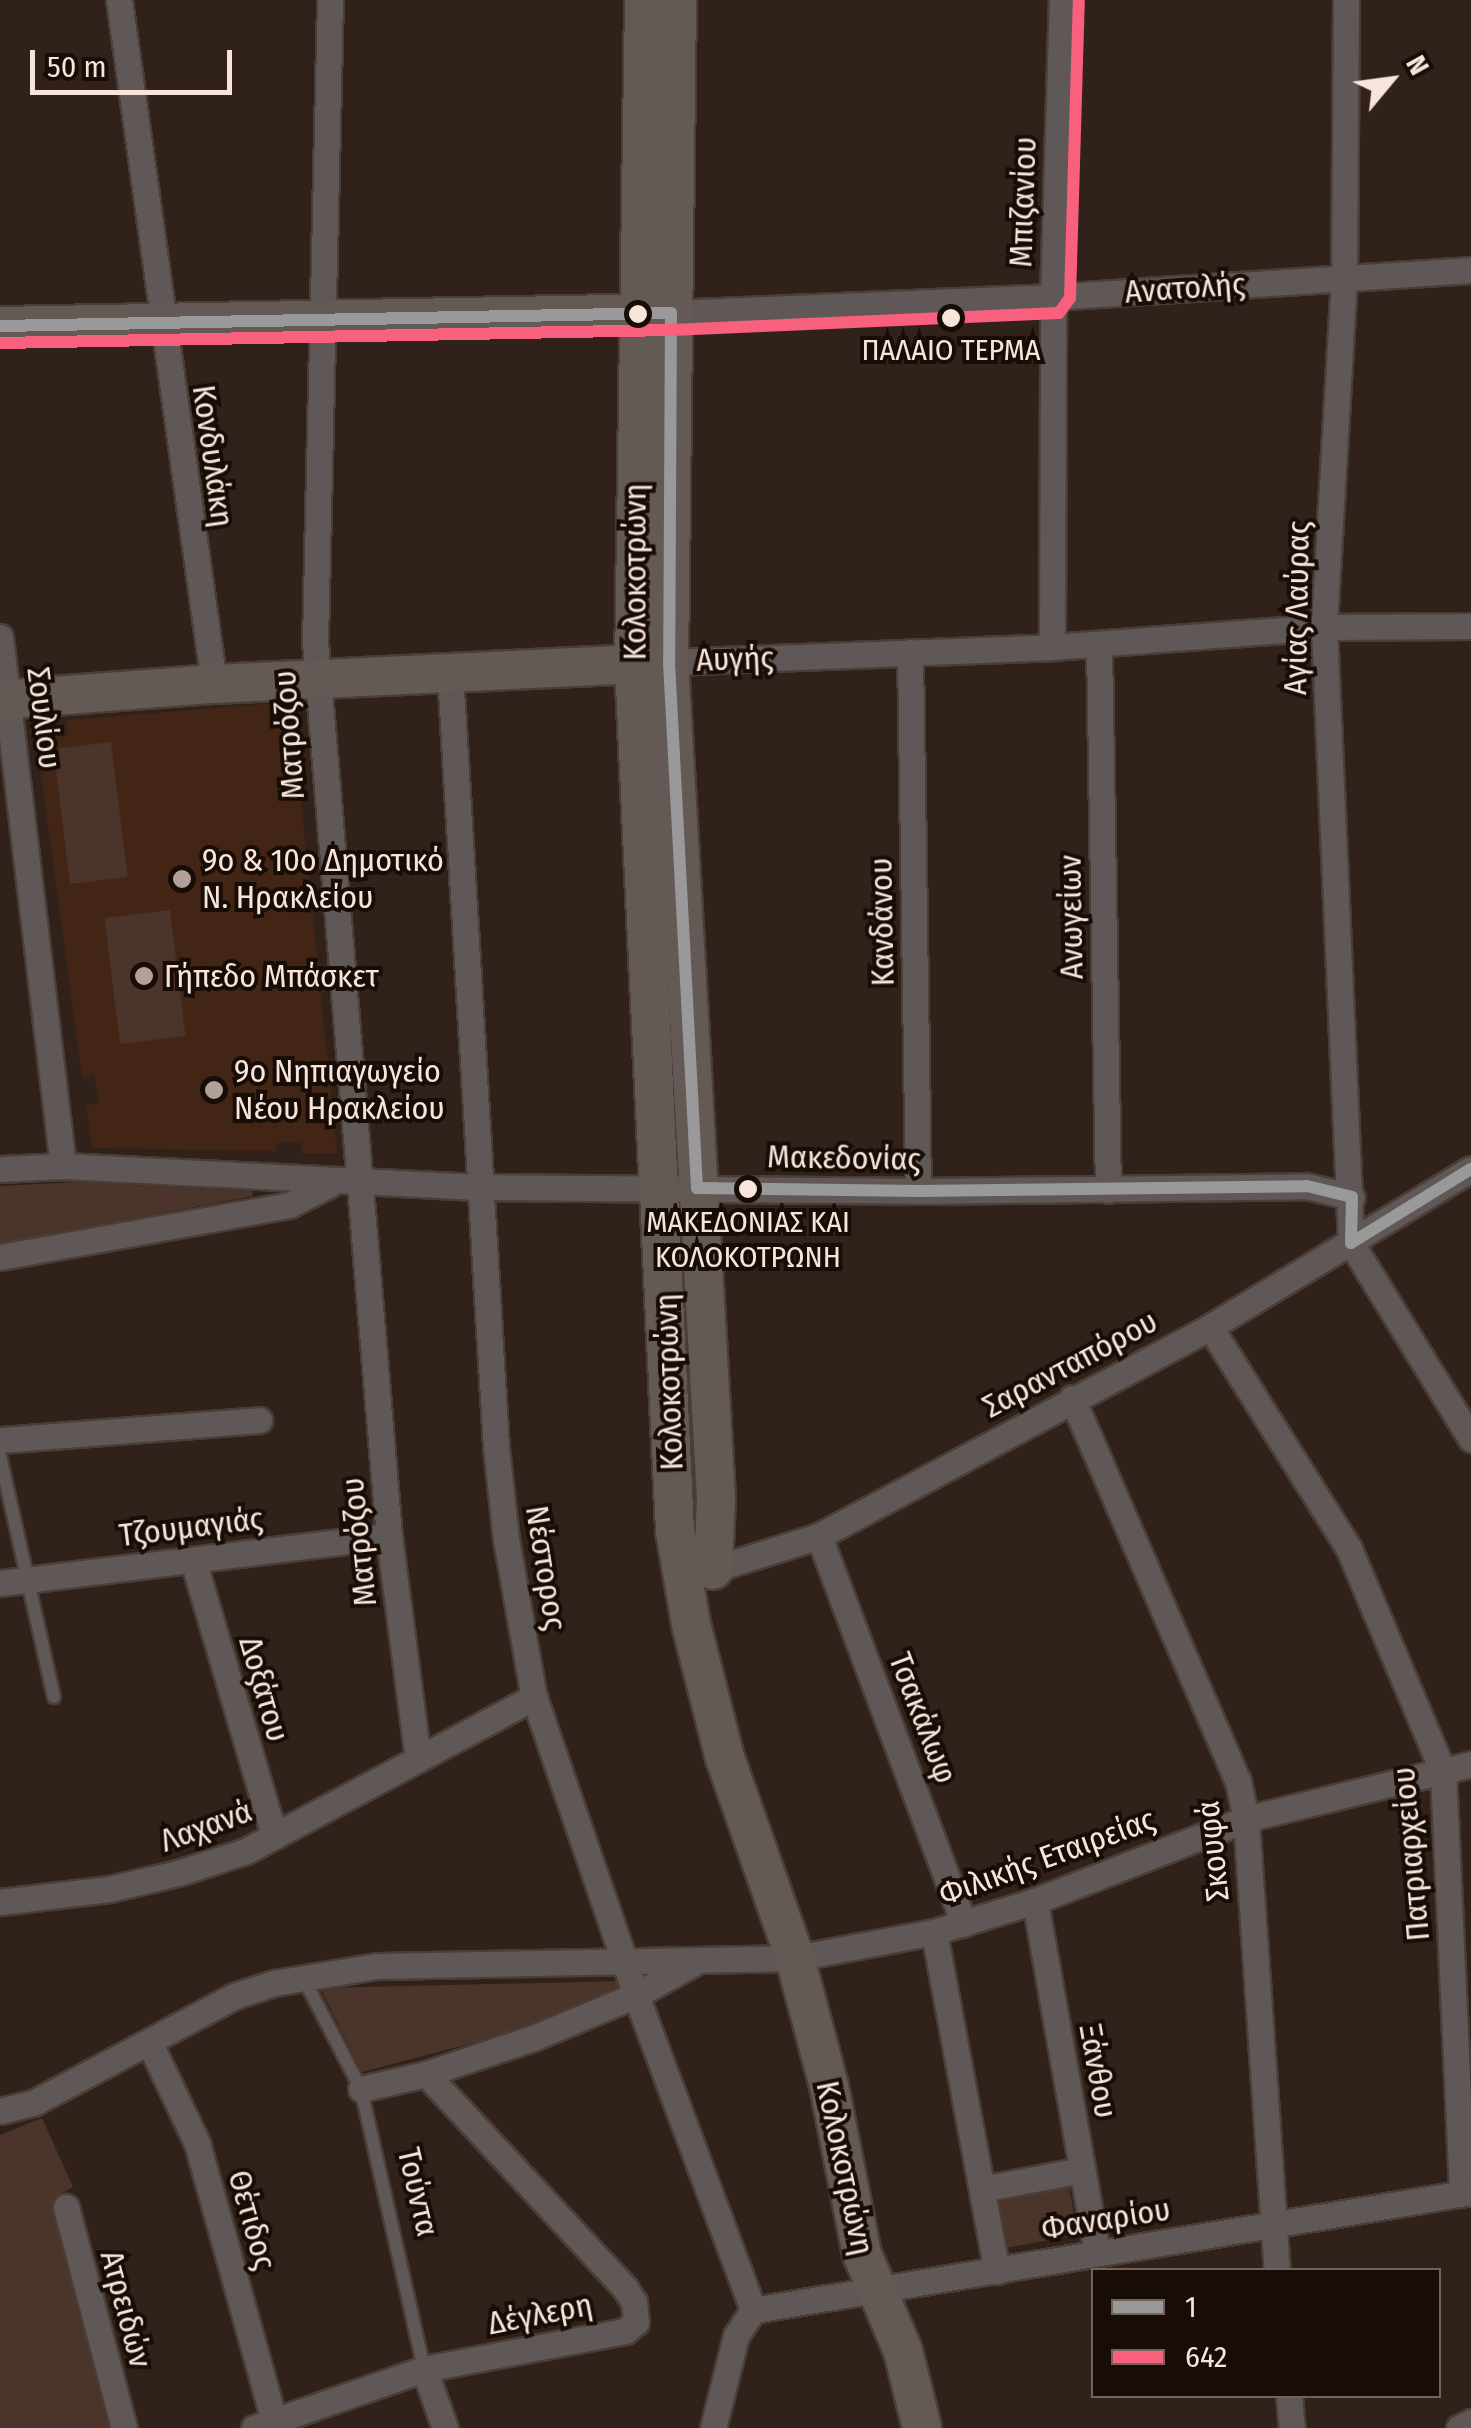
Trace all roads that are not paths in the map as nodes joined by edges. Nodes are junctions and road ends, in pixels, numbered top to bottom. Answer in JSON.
{"nodes":[{"id":1,"x":119,"y":0,"type":"edge"},
{"id":2,"x":330,"y":0,"type":"edge"},
{"id":3,"x":644,"y":0,"type":"edge"},
{"id":4,"x":677,"y":0,"type":"edge"},
{"id":5,"x":1062,"y":0,"type":"edge"},
{"id":6,"x":1346,"y":0,"type":"edge"},
{"id":7,"x":1471,"y":270,"type":"edge"},
{"id":8,"x":1344,"y":278,"type":"junction"},
{"id":9,"x":1053,"y":297,"type":"junction"},
{"id":10,"x":654,"y":314,"type":"junction"},
{"id":11,"x":322,"y":319,"type":"junction"},
{"id":12,"x":161,"y":324,"type":"junction"},
{"id":13,"x":0,"y":326,"type":"edge"},
{"id":14,"x":1471,"y":626,"type":"edge"},
{"id":15,"x":1324,"y":627,"type":"junction"},
{"id":16,"x":0,"y":637,"type":"edge"},
{"id":17,"x":1099,"y":644,"type":"junction"},
{"id":18,"x":1052,"y":647,"type":"junction"},
{"id":19,"x":910,"y":652,"type":"junction"},
{"id":20,"x":652,"y":663,"type":"junction"},
{"id":21,"x":450,"y":673,"type":"junction"},
{"id":22,"x":317,"y":680,"type":"junction"},
{"id":23,"x":214,"y":684,"type":"junction"},
{"id":24,"x":5,"y":699,"type":"edge"},
{"id":25,"x":63,"y":1166,"type":"junction"},
{"id":26,"x":0,"y":1168,"type":"edge"},
{"id":27,"x":1471,"y":1169,"type":"edge"},
{"id":28,"x":346,"y":1181,"type":"junction"},
{"id":29,"x":482,"y":1188,"type":"junction"},
{"id":30,"x":679,"y":1188,"type":"junction"},
{"id":31,"x":1108,"y":1190,"type":"junction"},
{"id":32,"x":918,"y":1192,"type":"junction"},
{"id":33,"x":1352,"y":1207,"type":"junction"},
{"id":34,"x":1351,"y":1243,"type":"junction"},
{"id":35,"x":0,"y":1257,"type":"edge"},
{"id":36,"x":1210,"y":1327,"type":"junction"},
{"id":37,"x":1072,"y":1398,"type":"junction"},
{"id":38,"x":259,"y":1420,"type":"dead end"},
{"id":39,"x":0,"y":1440,"type":"edge"},
{"id":40,"x":1471,"y":1440,"type":"edge"},
{"id":41,"x":0,"y":1456,"type":"edge"},
{"id":42,"x":390,"y":1536,"type":"junction"},
{"id":43,"x":819,"y":1536,"type":"junction"},
{"id":44,"x":193,"y":1560,"type":"junction"},
{"id":45,"x":697,"y":1574,"type":"junction"},
{"id":46,"x":27,"y":1580,"type":"junction"},
{"id":47,"x":0,"y":1583,"type":"edge"},
{"id":48,"x":54,"y":1696,"type":"dead end"},
{"id":49,"x":534,"y":1697,"type":"junction"},
{"id":50,"x":418,"y":1759,"type":"junction"},
{"id":51,"x":1471,"y":1764,"type":"edge"},
{"id":52,"x":1443,"y":1771,"type":"junction"},
{"id":53,"x":1246,"y":1820,"type":"junction"},
{"id":54,"x":274,"y":1836,"type":"junction"},
{"id":55,"x":1035,"y":1901,"type":"junction"},
{"id":56,"x":0,"y":1902,"type":"edge"},
{"id":57,"x":964,"y":1924,"type":"junction"},
{"id":58,"x":934,"y":1932,"type":"junction"},
{"id":59,"x":794,"y":1958,"type":"junction"},
{"id":60,"x":698,"y":1960,"type":"junction"},
{"id":61,"x":625,"y":1962,"type":"junction"},
{"id":62,"x":304,"y":1979,"type":"junction"},
{"id":63,"x":636,"y":1995,"type":"junction"},
{"id":64,"x":150,"y":2044,"type":"junction"},
{"id":65,"x":426,"y":2074,"type":"junction"},
{"id":66,"x":361,"y":2089,"type":"junction"},
{"id":67,"x":0,"y":2112,"type":"edge"},
{"id":68,"x":1082,"y":2170,"type":"junction"},
{"id":69,"x":982,"y":2189,"type":"junction"},
{"id":70,"x":1467,"y":2193,"type":"edge"},
{"id":71,"x":66,"y":2207,"type":"dead end"},
{"id":72,"x":1273,"y":2226,"type":"junction"},
{"id":73,"x":1096,"y":2252,"type":"junction"},
{"id":74,"x":1277,"y":2268,"type":"edge"},
{"id":75,"x":997,"y":2271,"type":"junction"},
{"id":76,"x":874,"y":2292,"type":"junction"},
{"id":77,"x":752,"y":2310,"type":"junction"},
{"id":78,"x":424,"y":2370,"type":"junction"},
{"id":79,"x":1289,"y":2398,"type":"edge"},
{"id":80,"x":1471,"y":2422,"type":"edge"},
{"id":81,"x":264,"y":2424,"type":"edge"},
{"id":82,"x":124,"y":2428,"type":"edge"},
{"id":83,"x":444,"y":2428,"type":"edge"},
{"id":84,"x":713,"y":2428,"type":"edge"},
{"id":85,"x":922,"y":2428,"type":"edge"},
{"id":86,"x":1292,"y":2428,"type":"edge"},
{"id":87,"x":1459,"y":2428,"type":"edge"}],
"edges":[{"from":1,"to":12,"type":"street","name":"Κονδυλάκη"},
{"from":2,"to":11,"type":"street","name":"Ματρόζου"},
{"from":3,"to":10,"type":"street","name":"Κολοκοτρώνη"},
{"from":4,"to":10,"type":"street","name":"Κολοκοτρώνη"},
{"from":5,"to":9,"type":"street","name":"Μπιζανίου"},
{"from":6,"to":8,"type":"street","name":"Αγίας Λαύρας"},
{"from":7,"to":8,"type":"street","name":"Ανατολής"},
{"from":8,"to":9,"type":"street","name":"Ανατολής"},
{"from":8,"to":15,"type":"street","name":"Αγίας Λαύρας"},
{"from":9,"to":10,"type":"street","name":"Ανατολής"},
{"from":9,"to":18,"type":"street","name":"Μπιζανίου"},
{"from":10,"to":11,"type":"street","name":"Ανατολής"},
{"from":10,"to":20,"type":"street","name":"Κολοκοτρώνη"},
{"from":11,"to":12,"type":"street","name":"Ανατολής"},
{"from":11,"to":22,"type":"street","name":"Ματρόζου"},
{"from":12,"to":13,"type":"street","name":"Ανατολής"},
{"from":12,"to":23,"type":"street","name":"Κονδυλάκη"},
{"from":14,"to":15,"type":"street","name":"Αυγής"},
{"from":15,"to":17,"type":"street","name":"Αυγής"},
{"from":15,"to":33,"type":"street","name":"Αγίας Λαύρας"},
{"from":16,"to":24,"type":"street","name":"Σουλίου"},
{"from":17,"to":18,"type":"street","name":"Αυγής"},
{"from":17,"to":31,"type":"street","name":"Ανωγείων"},
{"from":18,"to":19,"type":"street","name":"Αυγής"},
{"from":19,"to":20,"type":"street","name":"Αυγής"},
{"from":19,"to":32,"type":"street","name":"Κανδάνου"},
{"from":20,"to":21,"type":"street","name":"Αυγής"},
{"from":20,"to":30,"type":"street","name":"Κολοκοτρώνη"},
{"from":21,"to":22,"type":"street","name":"Αυγής"},
{"from":21,"to":29,"type":"street","name":"Νέστορος"},
{"from":22,"to":23,"type":"street","name":"Αυγής"},
{"from":22,"to":28,"type":"street","name":"Ματρόζου"},
{"from":23,"to":24,"type":"street","name":"Αυγής"},
{"from":24,"to":25,"type":"street","name":"Σουλίου"},
{"from":25,"to":26,"type":"street","name":"Μακεδονίας"},
{"from":25,"to":28,"type":"street","name":"Μακεδονίας"},
{"from":27,"to":34,"type":"street","name":"Σαρανταπόρου"},
{"from":28,"to":29,"type":"street","name":"Μακεδονίας"},
{"from":28,"to":35,"type":"street","name":"Μακεδονίας"},
{"from":28,"to":42,"type":"street","name":"Ματρόζου"},
{"from":29,"to":30,"type":"street","name":"Μακεδονίας"},
{"from":29,"to":49,"type":"street","name":"Νέστορος"},
{"from":30,"to":32,"type":"street","name":"Μακεδονίας"},
{"from":30,"to":45,"type":"street","name":"Κολοκοτρώνη"},
{"from":31,"to":32,"type":"street","name":"Μακεδονίας"},
{"from":31,"to":33,"type":"street","name":"Μακεδονίας"},
{"from":33,"to":34,"type":"street","name":"Αγίας Λαύρας"},
{"from":34,"to":36,"type":"street","name":"Σαρανταπόρου"},
{"from":34,"to":40,"type":"street"},
{"from":36,"to":37,"type":"street","name":"Σαρανταπόρου"},
{"from":36,"to":52,"type":"street","name":"Πατριαρχείου"},
{"from":37,"to":43,"type":"street","name":"Σαρανταπόρου"},
{"from":37,"to":53,"type":"street","name":"Σκουφά"},
{"from":38,"to":39,"type":"street"},
{"from":41,"to":46,"type":"lane"},
{"from":42,"to":44,"type":"street","name":"Τζουμαγιάς"},
{"from":42,"to":50,"type":"street","name":"Ματρόζου"},
{"from":43,"to":45,"type":"street","name":"Σαρανταπόρου"},
{"from":43,"to":57,"type":"street","name":"Τσακάλωφ"},
{"from":44,"to":46,"type":"street","name":"Τζουμαγιάς"},
{"from":44,"to":54,"type":"street","name":"Δοξάτου"},
{"from":45,"to":59,"type":"street","name":"Κολοκοτρώνη"},
{"from":46,"to":47,"type":"street","name":"Τζουμαγιάς"},
{"from":46,"to":48,"type":"lane"},
{"from":49,"to":50,"type":"street"},
{"from":49,"to":61,"type":"street","name":"Νέστορος"},
{"from":50,"to":54,"type":"street","name":"Λαχανά"},
{"from":51,"to":52,"type":"street","name":"Φιλικής Εταιρείας"},
{"from":52,"to":53,"type":"street","name":"Φιλικής Εταιρείας"},
{"from":52,"to":70,"type":"street","name":"Πατριαρχείου"},
{"from":53,"to":55,"type":"street","name":"Φιλικής Εταιρείας"},
{"from":53,"to":72,"type":"street","name":"Σκουφά"},
{"from":54,"to":56,"type":"street","name":"Λαχανά"},
{"from":55,"to":57,"type":"street","name":"Φιλικής Εταιρείας"},
{"from":55,"to":68,"type":"street","name":"Ξάνθου"},
{"from":57,"to":58,"type":"street","name":"Φιλικής Εταιρείας"},
{"from":58,"to":59,"type":"street","name":"Φιλικής Εταιρείας"},
{"from":58,"to":69,"type":"street"},
{"from":59,"to":60,"type":"street","name":"Φιλικής Εταιρείας"},
{"from":59,"to":76,"type":"street","name":"Κολοκοτρώνη"},
{"from":60,"to":61,"type":"street","name":"Φιλικής Εταιρείας"},
{"from":60,"to":63,"type":"street","name":"Φιλικής Εταιρείας"},
{"from":61,"to":62,"type":"street","name":"Φιλικής Εταιρείας"},
{"from":61,"to":63,"type":"street","name":"Νέστορος"},
{"from":62,"to":64,"type":"street","name":"Φιλικής Εταιρείας"},
{"from":62,"to":66,"type":"lane","name":"Τούντα"},
{"from":63,"to":65,"type":"street","name":"Φιλικής Εταιρείας"},
{"from":63,"to":77,"type":"street","name":"Νέστορος"},
{"from":64,"to":67,"type":"street","name":"Φιλικής Εταιρείας"},
{"from":64,"to":81,"type":"street","name":"Θέτιδος"},
{"from":65,"to":66,"type":"street","name":"Φιλικής Εταιρείας"},
{"from":65,"to":78,"type":"street","name":"Δέγλερη"},
{"from":66,"to":78,"type":"lane","name":"Τούντα"},
{"from":68,"to":69,"type":"street"},
{"from":68,"to":73,"type":"street","name":"Ξάνθου"},
{"from":69,"to":75,"type":"street"},
{"from":70,"to":72,"type":"street","name":"Φαναρίου"},
{"from":71,"to":82,"type":"street","name":"Ατρειδών"},
{"from":72,"to":73,"type":"street","name":"Φαναρίου"},
{"from":72,"to":74,"type":"street","name":"Σκουφά"},
{"from":73,"to":75,"type":"street","name":"Φαναρίου"},
{"from":75,"to":76,"type":"street","name":"Φαναρίου"},
{"from":76,"to":77,"type":"street","name":"Φαναρίου"},
{"from":76,"to":85,"type":"street","name":"Κολοκοτρώνη"},
{"from":77,"to":84,"type":"street"},
{"from":78,"to":81,"type":"street","name":"Δέγλερη"},
{"from":78,"to":83,"type":"street","name":"Τούντα"},
{"from":79,"to":86,"type":"street"},
{"from":80,"to":87,"type":"street"}]}
